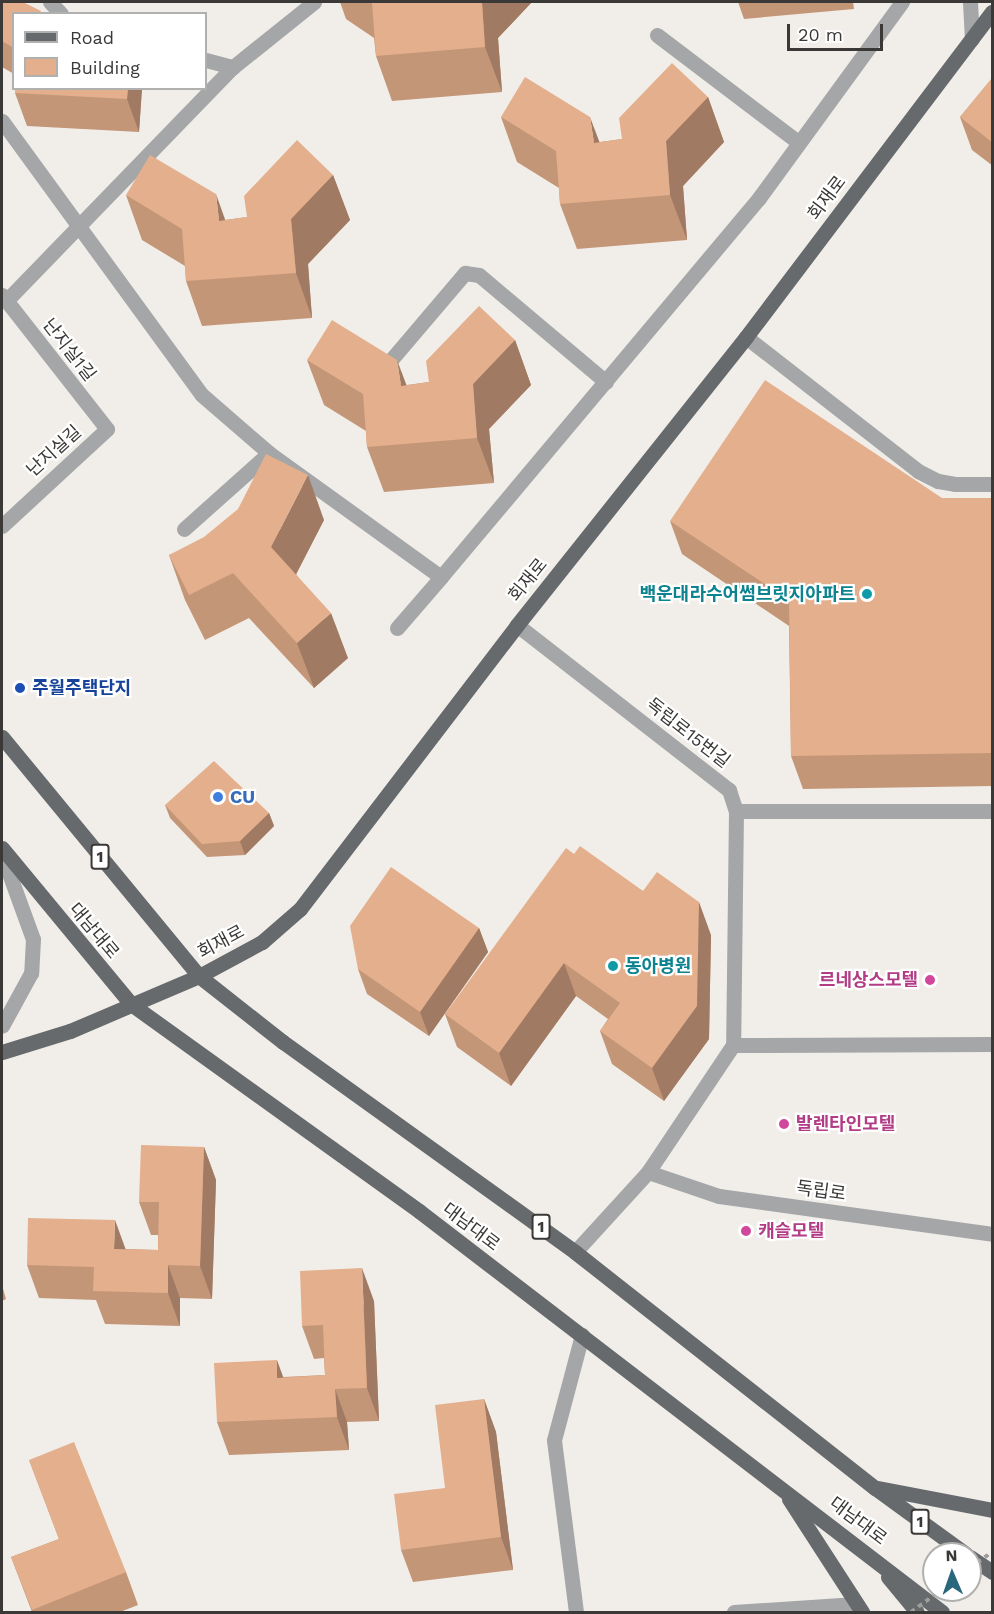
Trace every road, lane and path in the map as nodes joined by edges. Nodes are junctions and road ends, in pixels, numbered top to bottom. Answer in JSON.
{"nodes":[{"id":1,"x":314,"y":2,"type":"edge"},
{"id":2,"x":902,"y":2,"type":"edge"},
{"id":3,"x":970,"y":2,"type":"edge"},
{"id":4,"x":993,"y":12,"type":"edge"},
{"id":5,"x":657,"y":35,"type":"dead end"},
{"id":6,"x":972,"y":39,"type":"junction"},
{"id":7,"x":207,"y":60,"type":"edge"},
{"id":8,"x":233,"y":67,"type":"junction"},
{"id":9,"x":2,"y":121,"type":"edge"},
{"id":10,"x":798,"y":142,"type":"junction"},
{"id":11,"x":80,"y":228,"type":"junction"},
{"id":12,"x":4,"y":298,"type":"edge"},
{"id":13,"x":746,"y":337,"type":"junction"},
{"id":14,"x":390,"y":361,"type":"edge"},
{"id":15,"x":606,"y":381,"type":"junction"},
{"id":16,"x":107,"y":429,"type":"joint"},
{"id":17,"x":269,"y":453,"type":"junction"},
{"id":18,"x":993,"y":484,"type":"edge"},
{"id":19,"x":2,"y":526,"type":"edge"},
{"id":20,"x":184,"y":529,"type":"dead end"},
{"id":21,"x":441,"y":577,"type":"junction"},
{"id":22,"x":517,"y":625,"type":"junction"},
{"id":23,"x":397,"y":628,"type":"dead end"},
{"id":24,"x":2,"y":737,"type":"edge"},
{"id":25,"x":736,"y":811,"type":"junction"},
{"id":26,"x":993,"y":811,"type":"edge"},
{"id":27,"x":2,"y":848,"type":"edge"},
{"id":28,"x":2,"y":854,"type":"edge"},
{"id":29,"x":199,"y":976,"type":"junction"},
{"id":30,"x":131,"y":1004,"type":"junction"},
{"id":31,"x":2,"y":1026,"type":"edge"},
{"id":32,"x":993,"y":1044,"type":"edge"},
{"id":33,"x":733,"y":1045,"type":"junction"},
{"id":34,"x":2,"y":1052,"type":"edge"},
{"id":35,"x":648,"y":1172,"type":"junction"},
{"id":36,"x":993,"y":1234,"type":"edge"},
{"id":37,"x":575,"y":1252,"type":"junction"},
{"id":38,"x":582,"y":1335,"type":"junction"},
{"id":39,"x":875,"y":1488,"type":"junction"},
{"id":40,"x":783,"y":1489,"type":"junction"},
{"id":41,"x":993,"y":1510,"type":"edge"},
{"id":42,"x":949,"y":1542,"type":"edge"},
{"id":43,"x":871,"y":1556,"type":"junction"},
{"id":44,"x":925,"y":1602,"type":"edge"},
{"id":45,"x":859,"y":1608,"type":"edge"},
{"id":46,"x":576,"y":1612,"type":"edge"},
{"id":47,"x":734,"y":1612,"type":"edge"},
{"id":48,"x":911,"y":1612,"type":"edge"},
{"id":49,"x":917,"y":1612,"type":"edge"},
{"id":50,"x":942,"y":1612,"type":"edge"}],
"edges":[{"from":1,"to":8,"type":"street"},
{"from":2,"to":10,"type":"street"},
{"from":3,"to":6,"type":"street"},
{"from":4,"to":6,"type":"main road","name":"회재로"},
{"from":5,"to":10,"type":"street"},
{"from":6,"to":13,"type":"main road","name":"회재로"},
{"from":7,"to":8,"type":"street"},
{"from":8,"to":11,"type":"street"},
{"from":9,"to":11,"type":"street"},
{"from":10,"to":15,"type":"street"},
{"from":11,"to":12,"type":"street"},
{"from":11,"to":17,"type":"street"},
{"from":12,"to":16,"type":"street","name":"난지실1길"},
{"from":13,"to":18,"type":"street"},
{"from":13,"to":22,"type":"main road","name":"회재로"},
{"from":14,"to":15,"type":"street"},
{"from":15,"to":21,"type":"street"},
{"from":16,"to":19,"type":"street","name":"난지실길"},
{"from":17,"to":20,"type":"street"},
{"from":17,"to":21,"type":"street"},
{"from":21,"to":23,"type":"street"},
{"from":22,"to":25,"type":"street","name":"독립로15번길"},
{"from":22,"to":29,"type":"main road","name":"회재로"},
{"from":24,"to":29,"type":"main road","name":"대남대로","number":"1"},
{"from":25,"to":26,"type":"street"},
{"from":25,"to":33,"type":"street"},
{"from":27,"to":30,"type":"main road","name":"대남대로"},
{"from":28,"to":31,"type":"street"},
{"from":29,"to":30,"type":"main road","name":"회재로"},
{"from":29,"to":37,"type":"main road","name":"대남대로","number":"1"},
{"from":30,"to":34,"type":"main road","name":"회재로"},
{"from":30,"to":38,"type":"main road","name":"대남대로"},
{"from":32,"to":33,"type":"street"},
{"from":33,"to":35,"type":"street"},
{"from":35,"to":36,"type":"street","name":"독립로"},
{"from":35,"to":37,"type":"street"},
{"from":37,"to":39,"type":"main road","name":"대남대로","number":"1"},
{"from":38,"to":40,"type":"main road","name":"대남대로"},
{"from":38,"to":46,"type":"street"},
{"from":39,"to":41,"type":"main road"},
{"from":39,"to":42,"type":"main road","name":"대남대로","number":"1"},
{"from":40,"to":43,"type":"main road","name":"대남대로"},
{"from":40,"to":45,"type":"main road"},
{"from":43,"to":49,"type":"main road"},
{"from":43,"to":50,"type":"main road","name":"대남대로"},
{"from":44,"to":48,"type":"path","bridge":true},
{"from":45,"to":47,"type":"street"}]}
